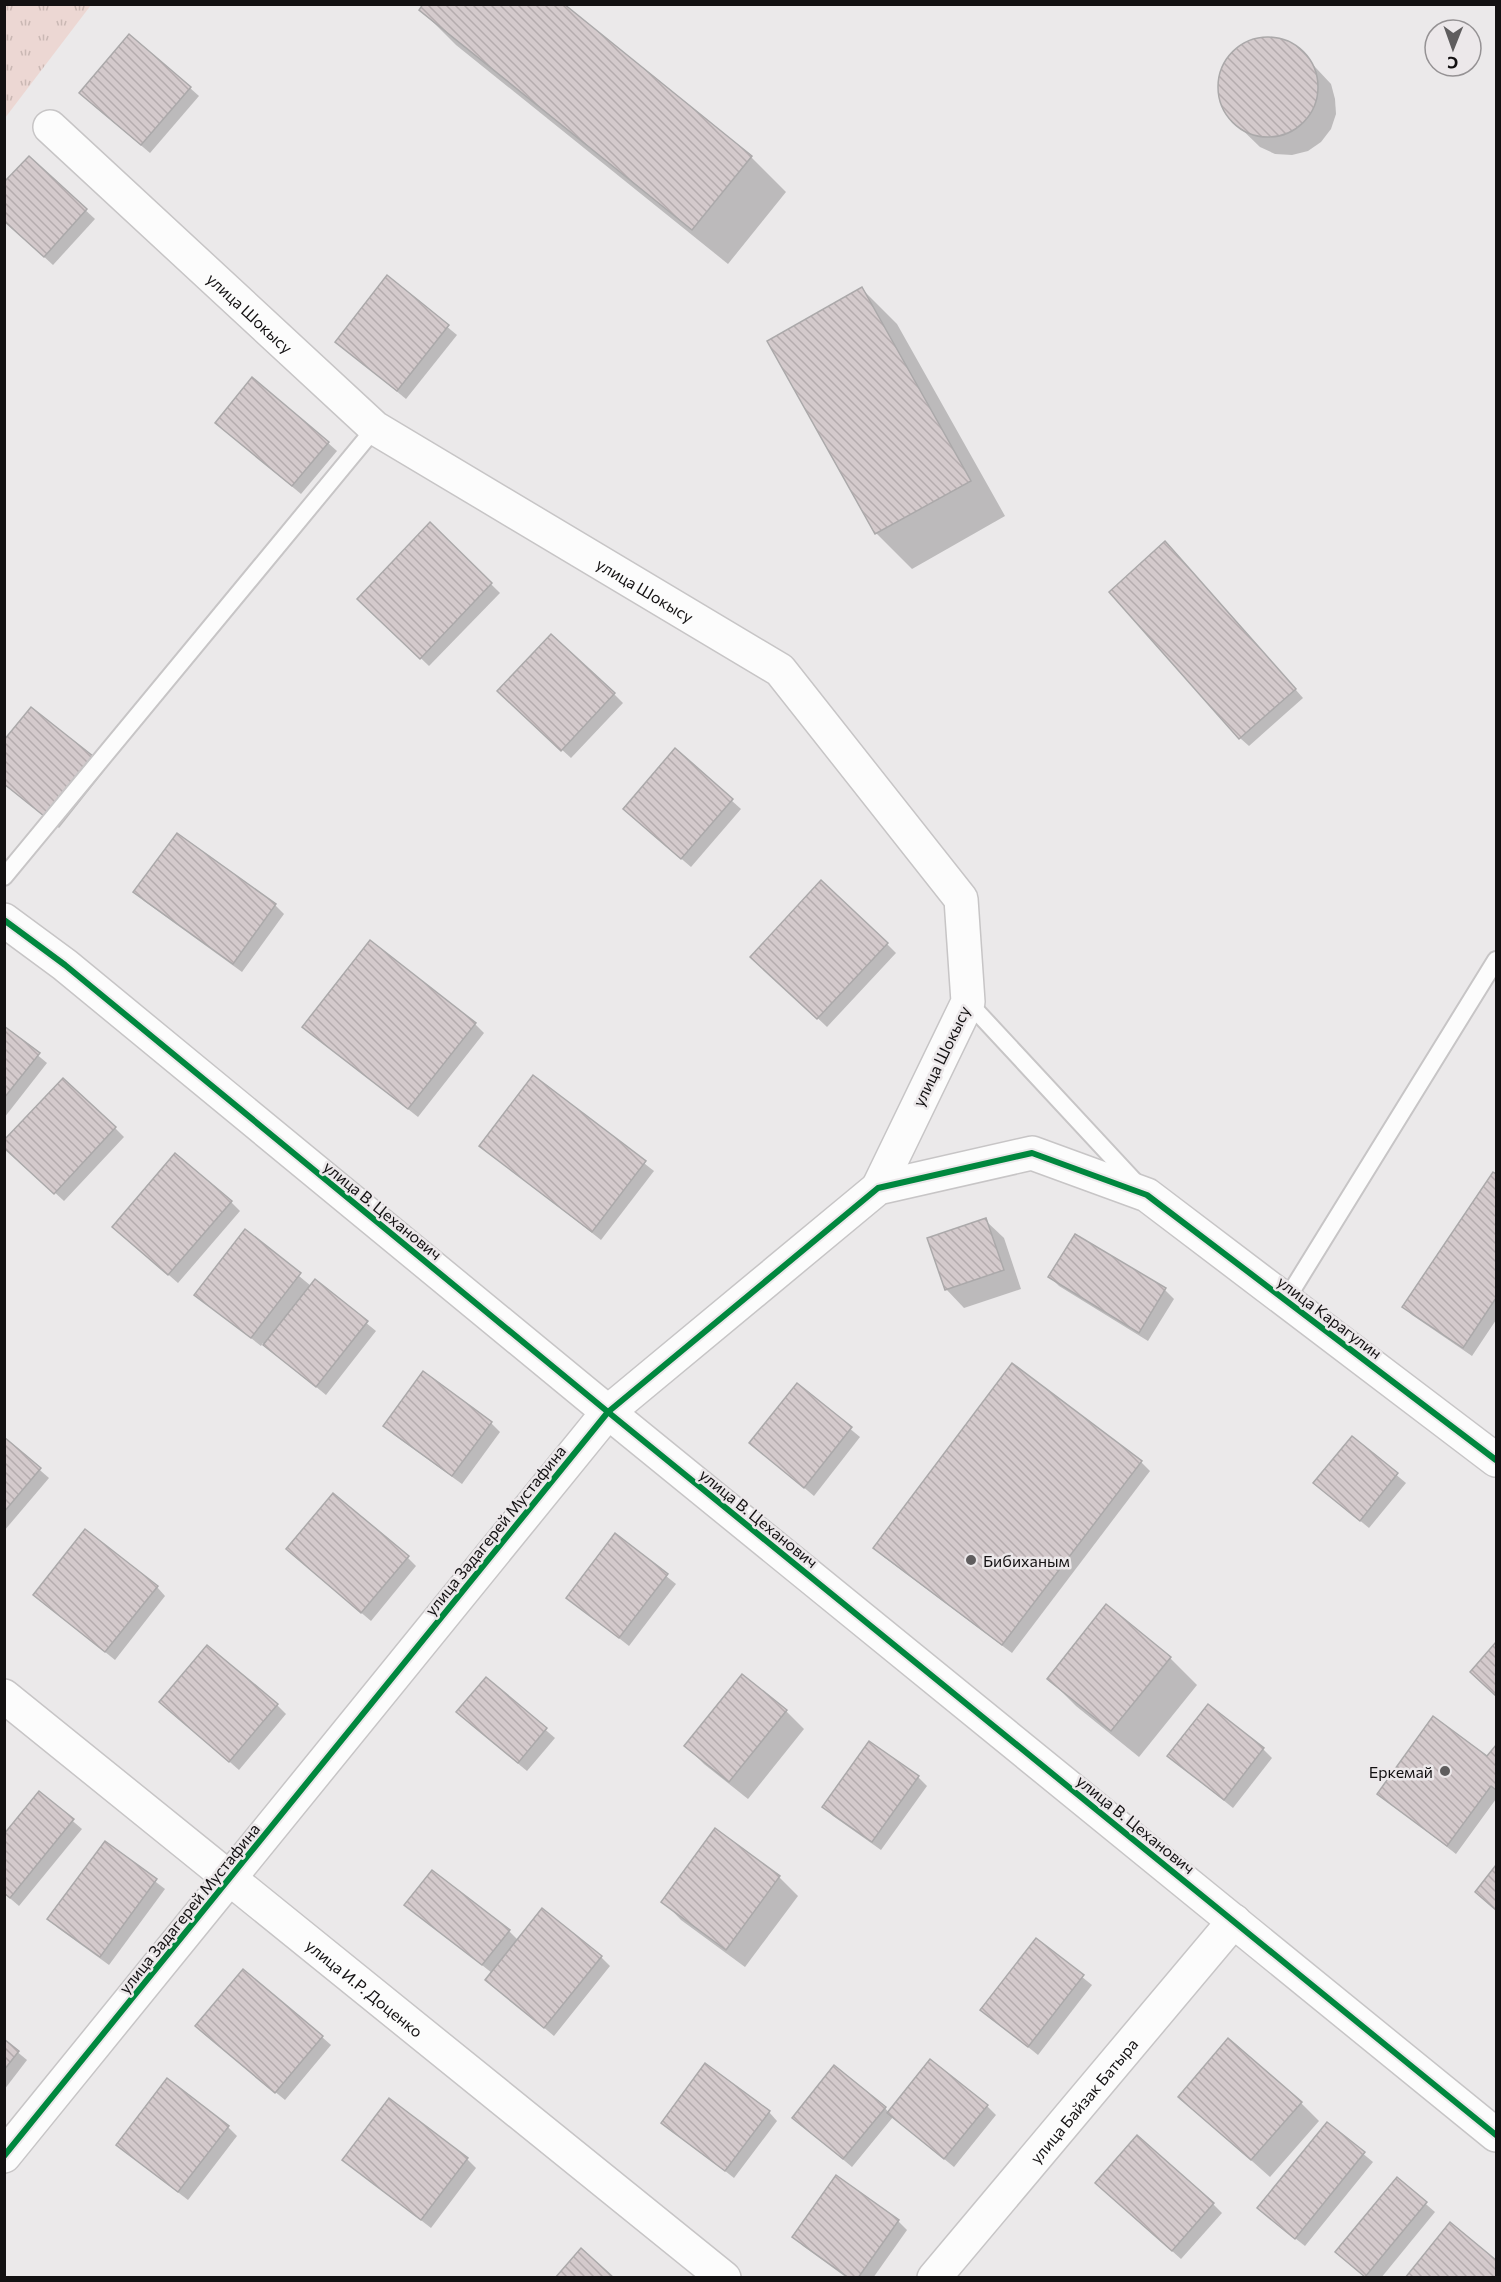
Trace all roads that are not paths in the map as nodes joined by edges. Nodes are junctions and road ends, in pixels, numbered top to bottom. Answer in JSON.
{"nodes":[{"id":1,"x":50,"y":128,"type":"dead end"},
{"id":2,"x":375,"y":428,"type":"junction"},
{"id":3,"x":4,"y":877,"type":"edge"},
{"id":4,"x":8,"y":929,"type":"edge"},
{"id":5,"x":1497,"y":960,"type":"edge"},
{"id":6,"x":968,"y":1002,"type":"junction"},
{"id":7,"x":878,"y":1188,"type":"junction"},
{"id":8,"x":1147,"y":1195,"type":"junction"},
{"id":9,"x":1286,"y":1300,"type":"junction"},
{"id":10,"x":608,"y":1412,"type":"junction"},
{"id":11,"x":1497,"y":1460,"type":"edge"},
{"id":12,"x":4,"y":1696,"type":"edge"},
{"id":13,"x":229,"y":1879,"type":"junction"},
{"id":14,"x":1233,"y":1921,"type":"junction"},
{"id":15,"x":1497,"y":2135,"type":"edge"},
{"id":16,"x":4,"y":2156,"type":"edge"},
{"id":17,"x":724,"y":2277,"type":"edge"},
{"id":18,"x":934,"y":2277,"type":"edge"}],
"edges":[{"from":1,"to":2,"type":"street","name":"улица Шокысу"},
{"from":2,"to":3,"type":"lane"},
{"from":2,"to":6,"type":"street","name":"улица Шокысу"},
{"from":4,"to":10,"type":"street","name":"улица В. Цеханович"},
{"from":5,"to":9,"type":"lane"},
{"from":6,"to":7,"type":"street","name":"улица Шокысу"},
{"from":6,"to":8,"type":"lane"},
{"from":7,"to":8,"type":"street","name":"улица Задагерей Мустафина"},
{"from":7,"to":10,"type":"street","name":"улица Задагерей Мустафина"},
{"from":8,"to":9,"type":"street","name":"улица Карагулин"},
{"from":9,"to":11,"type":"street","name":"улица Карагулин"},
{"from":10,"to":13,"type":"street","name":"улица Задагерей Мустафина"},
{"from":10,"to":14,"type":"street","name":"улица В. Цеханович"},
{"from":12,"to":13,"type":"street","name":"улица И.Р. Доценко"},
{"from":13,"to":16,"type":"street","name":"улица Задагерей Мустафина"},
{"from":13,"to":17,"type":"street","name":"улица И.Р. Доценко"},
{"from":14,"to":15,"type":"street","name":"улица В. Цеханович"},
{"from":14,"to":18,"type":"street","name":"улица Байзак Батыра"}]}
